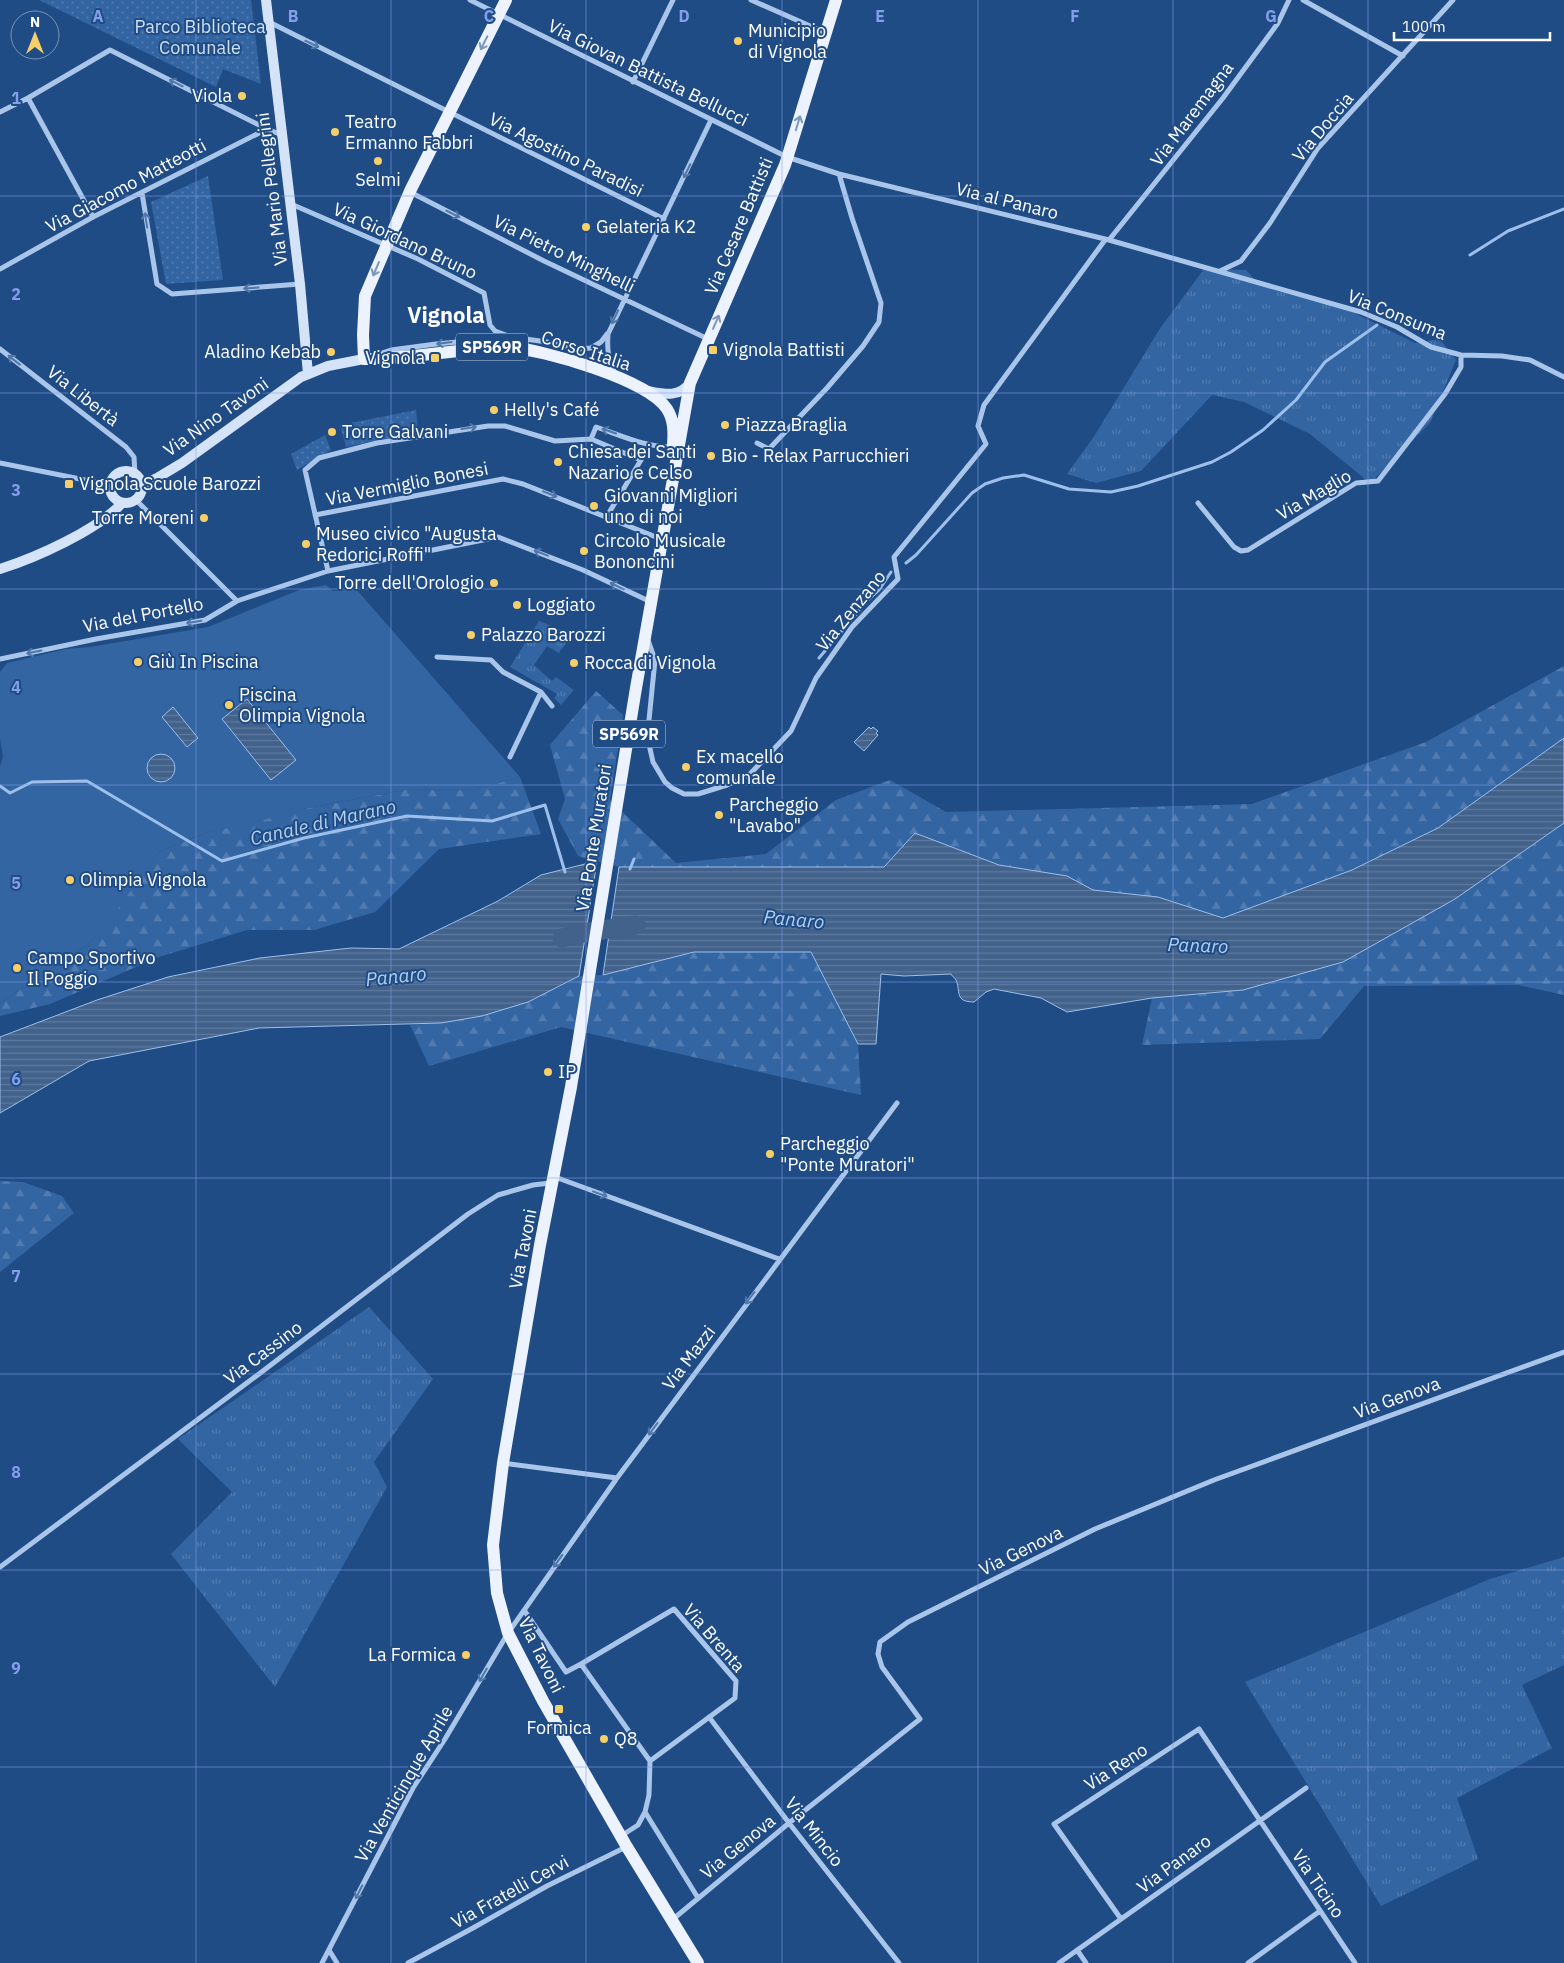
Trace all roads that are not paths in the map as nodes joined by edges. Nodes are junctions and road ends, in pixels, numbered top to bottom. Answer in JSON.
{"nodes":[{"id":1,"x":266,"y":0,"type":"edge"},
{"id":2,"x":470,"y":0,"type":"edge"},
{"id":3,"x":506,"y":0,"type":"edge"},
{"id":4,"x":672,"y":0,"type":"edge"},
{"id":5,"x":751,"y":0,"type":"edge"},
{"id":6,"x":836,"y":0,"type":"edge"},
{"id":7,"x":1289,"y":0,"type":"edge"},
{"id":8,"x":1303,"y":0,"type":"edge"},
{"id":9,"x":1453,"y":0,"type":"edge"},
{"id":10,"x":499,"y":14,"type":"junction"},
{"id":11,"x":268,"y":22,"type":"junction"},
{"id":12,"x":826,"y":33,"type":"junction"},
{"id":13,"x":1403,"y":56,"type":"junction"},
{"id":14,"x":633,"y":82,"type":"junction"},
{"id":15,"x":28,"y":98,"type":"junction"},
{"id":16,"x":0,"y":112,"type":"edge"},
{"id":17,"x":449,"y":112,"type":"junction"},
{"id":18,"x":711,"y":120,"type":"junction"},
{"id":19,"x":267,"y":129,"type":"junction"},
{"id":20,"x":282,"y":135,"type":"junction"},
{"id":21,"x":787,"y":157,"type":"junction"},
{"id":22,"x":839,"y":174,"type":"junction"},
{"id":23,"x":410,"y":191,"type":"junction"},
{"id":24,"x":142,"y":193,"type":"junction"},
{"id":25,"x":289,"y":203,"type":"junction"},
{"id":26,"x":93,"y":217,"type":"junction"},
{"id":27,"x":664,"y":219,"type":"junction"},
{"id":28,"x":1107,"y":240,"type":"junction"},
{"id":29,"x":385,"y":246,"type":"junction"},
{"id":30,"x":0,"y":269,"type":"edge"},
{"id":31,"x":1219,"y":272,"type":"junction"},
{"id":32,"x":300,"y":284,"type":"junction"},
{"id":33,"x":624,"y":299,"type":"junction"},
{"id":34,"x":608,"y":334,"type":"junction"},
{"id":35,"x":511,"y":337,"type":"junction"},
{"id":36,"x":708,"y":339,"type":"junction"},
{"id":37,"x":0,"y":349,"type":"edge"},
{"id":38,"x":1461,"y":355,"type":"junction"},
{"id":39,"x":364,"y":359,"type":"junction"},
{"id":40,"x":308,"y":374,"type":"junction"},
{"id":41,"x":1564,"y":377,"type":"edge"},
{"id":42,"x":617,"y":378,"type":"junction"},
{"id":43,"x":690,"y":383,"type":"junction"},
{"id":44,"x":648,"y":391,"type":"junction"},
{"id":45,"x":591,"y":439,"type":"junction"},
{"id":46,"x":757,"y":443,"type":"dead end"},
{"id":47,"x":673,"y":447,"type":"junction"},
{"id":48,"x":0,"y":463,"type":"edge"},
{"id":49,"x":675,"y":464,"type":"junction"},
{"id":50,"x":136,"y":474,"type":"junction"},
{"id":51,"x":142,"y":485,"type":"junction"},
{"id":52,"x":110,"y":486,"type":"junction"},
{"id":53,"x":136,"y":500,"type":"junction"},
{"id":54,"x":122,"y":503,"type":"junction"},
{"id":55,"x":1198,"y":503,"type":"dead end"},
{"id":56,"x":315,"y":515,"type":"junction"},
{"id":57,"x":607,"y":516,"type":"junction"},
{"id":58,"x":662,"y":540,"type":"junction"},
{"id":59,"x":0,"y":569,"type":"edge"},
{"id":60,"x":328,"y":571,"type":"junction"},
{"id":61,"x":237,"y":600,"type":"junction"},
{"id":62,"x":651,"y":602,"type":"junction"},
{"id":63,"x":646,"y":634,"type":"junction"},
{"id":64,"x":437,"y":657,"type":"dead end"},
{"id":65,"x":0,"y":659,"type":"edge"},
{"id":66,"x":541,"y":692,"type":"junction"},
{"id":67,"x":552,"y":706,"type":"dead end"},
{"id":68,"x":510,"y":757,"type":"dead end"},
{"id":69,"x":578,"y":1041,"type":"joint"},
{"id":70,"x":897,"y":1103,"type":"dead end"},
{"id":71,"x":554,"y":1180,"type":"junction"},
{"id":72,"x":779,"y":1259,"type":"junction"},
{"id":73,"x":1564,"y":1352,"type":"edge"},
{"id":74,"x":503,"y":1463,"type":"junction"},
{"id":75,"x":617,"y":1478,"type":"junction"},
{"id":76,"x":0,"y":1567,"type":"edge"},
{"id":77,"x":524,"y":1610,"type":"junction"},
{"id":78,"x":508,"y":1633,"type":"junction"},
{"id":79,"x":581,"y":1664,"type":"junction"},
{"id":80,"x":710,"y":1717,"type":"junction"},
{"id":81,"x":650,"y":1761,"type":"junction"},
{"id":82,"x":1306,"y":1788,"type":"dead end"},
{"id":83,"x":645,"y":1812,"type":"junction"},
{"id":84,"x":1259,"y":1820,"type":"junction"},
{"id":85,"x":789,"y":1823,"type":"junction"},
{"id":86,"x":624,"y":1841,"type":"junction"},
{"id":87,"x":698,"y":1898,"type":"junction"},
{"id":88,"x":1320,"y":1911,"type":"junction"},
{"id":89,"x":1121,"y":1919,"type":"junction"},
{"id":90,"x":671,"y":1920,"type":"junction"},
{"id":91,"x":329,"y":1950,"type":"junction"},
{"id":92,"x":1077,"y":1950,"type":"junction"},
{"id":93,"x":322,"y":1963,"type":"edge"},
{"id":94,"x":337,"y":1963,"type":"edge"},
{"id":95,"x":408,"y":1963,"type":"edge"},
{"id":96,"x":698,"y":1963,"type":"edge"},
{"id":97,"x":900,"y":1963,"type":"edge"},
{"id":98,"x":1059,"y":1963,"type":"edge"},
{"id":99,"x":1086,"y":1963,"type":"edge"},
{"id":100,"x":1248,"y":1963,"type":"edge"},
{"id":101,"x":1356,"y":1963,"type":"edge"}],
"edges":[{"from":1,"to":11,"type":"main road","name":"Via Mario Pellegrini"},
{"from":2,"to":10,"type":"street","name":"Via Giovan Battista Bellucci"},
{"from":3,"to":10,"type":"main road"},
{"from":4,"to":14,"type":"street"},
{"from":5,"to":12,"type":"street"},
{"from":6,"to":12,"type":"main road","name":"Via Cesare Battisti"},
{"from":7,"to":28,"type":"street","name":"Via Maremagna"},
{"from":8,"to":13,"type":"street"},
{"from":9,"to":13,"type":"street","name":"Via Doccia"},
{"from":10,"to":14,"type":"street","name":"Via Giovan Battista Bellucci"},
{"from":10,"to":17,"type":"main road","one_way":true},
{"from":11,"to":17,"type":"street","name":"Via Agostino Paradisi","one_way":true},
{"from":11,"to":20,"type":"main road","name":"Via Mario Pellegrini"},
{"from":21,"to":12,"type":"main road","name":"Via Cesare Battisti","one_way":true},
{"from":13,"to":31,"type":"street","name":"Via Doccia"},
{"from":14,"to":18,"type":"street","name":"Via Giovan Battista Bellucci"},
{"from":15,"to":16,"type":"street"},
{"from":19,"to":15,"type":"street","one_way":true},
{"from":15,"to":26,"type":"street"},
{"from":17,"to":23,"type":"main road"},
{"from":17,"to":27,"type":"street","name":"Via Agostino Paradisi"},
{"from":18,"to":21,"type":"street","name":"Via Giovan Battista Bellucci"},
{"from":18,"to":27,"type":"street","one_way":true},
{"from":19,"to":20,"type":"street"},
{"from":19,"to":24,"type":"street","name":"Via Giacomo Matteotti"},
{"from":20,"to":25,"type":"main road","name":"Via Mario Pellegrini"},
{"from":21,"to":22,"type":"street","name":"Via al Panaro"},
{"from":36,"to":21,"type":"main road","name":"Via Cesare Battisti","one_way":true},
{"from":22,"to":28,"type":"street","name":"Via al Panaro"},
{"from":22,"to":46,"type":"street"},
{"from":23,"to":29,"type":"main road"},
{"from":23,"to":33,"type":"street","name":"Via Pietro Minghelli","one_way":true},
{"from":24,"to":26,"type":"street","name":"Via Giacomo Matteotti"},
{"from":32,"to":24,"type":"street","name":"Via Mario Pellegrini","one_way":true},
{"from":25,"to":29,"type":"street","name":"Via Giordano Bruno"},
{"from":25,"to":32,"type":"main road","name":"Via Mario Pellegrini"},
{"from":26,"to":30,"type":"street","name":"Via Giacomo Matteotti"},
{"from":27,"to":33,"type":"street"},
{"from":28,"to":31,"type":"street","name":"Via al Panaro"},
{"from":28,"to":63,"type":"street","name":"Via Zenzano"},
{"from":29,"to":35,"type":"street","name":"Via Giordano Bruno"},
{"from":29,"to":39,"type":"main road","one_way":true},
{"from":31,"to":38,"type":"street","name":"Via Consuma"},
{"from":32,"to":40,"type":"main road","name":"Via Mario Pellegrini"},
{"from":33,"to":34,"type":"street","one_way":true},
{"from":33,"to":36,"type":"street","name":"Via Pietro Minghelli"},
{"from":34,"to":35,"type":"street","name":"Corso Italia"},
{"from":34,"to":42,"type":"street"},
{"from":35,"to":39,"type":"street","name":"Corso Italia","one_way":true},
{"from":36,"to":43,"type":"main road","name":"Via Cesare Battisti"},
{"from":50,"to":37,"type":"street","name":"Via Libertà","one_way":true},
{"from":38,"to":41,"type":"street","name":"Via Consuma"},
{"from":38,"to":55,"type":"street","name":"Via Maglio"},
{"from":39,"to":40,"type":"main road","name":"Corso Italia","number":"SP569R"},
{"from":39,"to":42,"type":"main road","name":"Corso Italia","number":"SP569R"},
{"from":40,"to":51,"type":"main road","name":"Via Nino Tavoni"},
{"from":42,"to":44,"type":"main road","name":"Corso Italia","number":"SP569R"},
{"from":43,"to":44,"type":"main road","name":"Corso Italia","number":"SP569R"},
{"from":43,"to":49,"type":"main road","name":"Via Cesare Battisti"},
{"from":44,"to":47,"type":"main road","name":"Corso Italia","number":"SP569R"},
{"from":47,"to":45,"type":"street","one_way":true},
{"from":56,"to":45,"type":"street","one_way":true},
{"from":45,"to":57,"type":"street"},
{"from":47,"to":49,"type":"main road","name":"Corso Italia","number":"SP569R"},
{"from":48,"to":52,"type":"street"},
{"from":49,"to":58,"type":"main road","name":"Via Ponte Muratori","number":"SP569R"},
{"from":50,"to":51,"type":"main road"},
{"from":50,"to":52,"type":"main road"},
{"from":51,"to":53,"type":"main road"},
{"from":52,"to":54,"type":"main road"},
{"from":53,"to":54,"type":"main road"},
{"from":53,"to":61,"type":"street","name":"Via del Portello"},
{"from":54,"to":59,"type":"main road"},
{"from":56,"to":57,"type":"street","name":"Via Vermiglio Bonesi","one_way":true},
{"from":56,"to":60,"type":"street"},
{"from":57,"to":58,"type":"street"},
{"from":58,"to":62,"type":"main road","name":"Via Ponte Muratori","number":"SP569R"},
{"from":60,"to":61,"type":"street"},
{"from":62,"to":60,"type":"street","one_way":true},
{"from":61,"to":65,"type":"street","name":"Via del Portello","one_way":true},
{"from":62,"to":63,"type":"main road","name":"Via Ponte Muratori","number":"SP569R"},
{"from":63,"to":69,"type":"main road","name":"Via Ponte Muratori","number":"SP569R"},
{"from":64,"to":66,"type":"street"},
{"from":66,"to":67,"type":"street"},
{"from":66,"to":68,"type":"street"},
{"from":69,"to":71,"type":"main road","name":"Via Tavoni"},
{"from":70,"to":72,"type":"street","name":"Via Mazzi"},
{"from":71,"to":72,"type":"street","one_way":true},
{"from":71,"to":74,"type":"main road","name":"Via Tavoni"},
{"from":71,"to":76,"type":"street","name":"Via Cassino"},
{"from":72,"to":75,"type":"street","name":"Via Mazzi","one_way":true},
{"from":73,"to":85,"type":"street","name":"Via Genova"},
{"from":74,"to":75,"type":"street"},
{"from":74,"to":78,"type":"main road","name":"Via Tavoni"},
{"from":75,"to":77,"type":"street","name":"Via Mazzi","one_way":true},
{"from":77,"to":78,"type":"street","name":"Via Mazzi"},
{"from":77,"to":79,"type":"street"},
{"from":78,"to":86,"type":"main road","name":"Via Tavoni"},
{"from":78,"to":91,"type":"street","name":"Via Venticinque Aprile","one_way":true},
{"from":79,"to":80,"type":"street","name":"Via Brenta"},
{"from":79,"to":81,"type":"street"},
{"from":80,"to":81,"type":"street"},
{"from":80,"to":85,"type":"street","name":"Via Mincio"},
{"from":81,"to":83,"type":"street"},
{"from":82,"to":84,"type":"street","name":"Via Panaro"},
{"from":83,"to":86,"type":"street","name":"Via Fratelli Cervi"},
{"from":83,"to":87,"type":"street"},
{"from":84,"to":88,"type":"street","name":"Via Ticino"},
{"from":84,"to":89,"type":"street","name":"Via Panaro"},
{"from":84,"to":89,"type":"street","name":"Via Reno"},
{"from":85,"to":87,"type":"street","name":"Via Genova"},
{"from":85,"to":97,"type":"street","name":"Via Mincio"},
{"from":86,"to":90,"type":"main road","name":"Via Tavoni"},
{"from":86,"to":95,"type":"street","name":"Via Fratelli Cervi"},
{"from":87,"to":90,"type":"street","name":"Via Genova"},
{"from":88,"to":100,"type":"street"},
{"from":88,"to":101,"type":"street","name":"Via Ticino"},
{"from":89,"to":92,"type":"street","name":"Via Panaro"},
{"from":90,"to":96,"type":"main road","name":"Via Tavoni"},
{"from":91,"to":93,"type":"street","name":"Via Venticinque Aprile"},
{"from":91,"to":94,"type":"street"},
{"from":92,"to":98,"type":"street","name":"Via Panaro"},
{"from":92,"to":99,"type":"street"}]}
